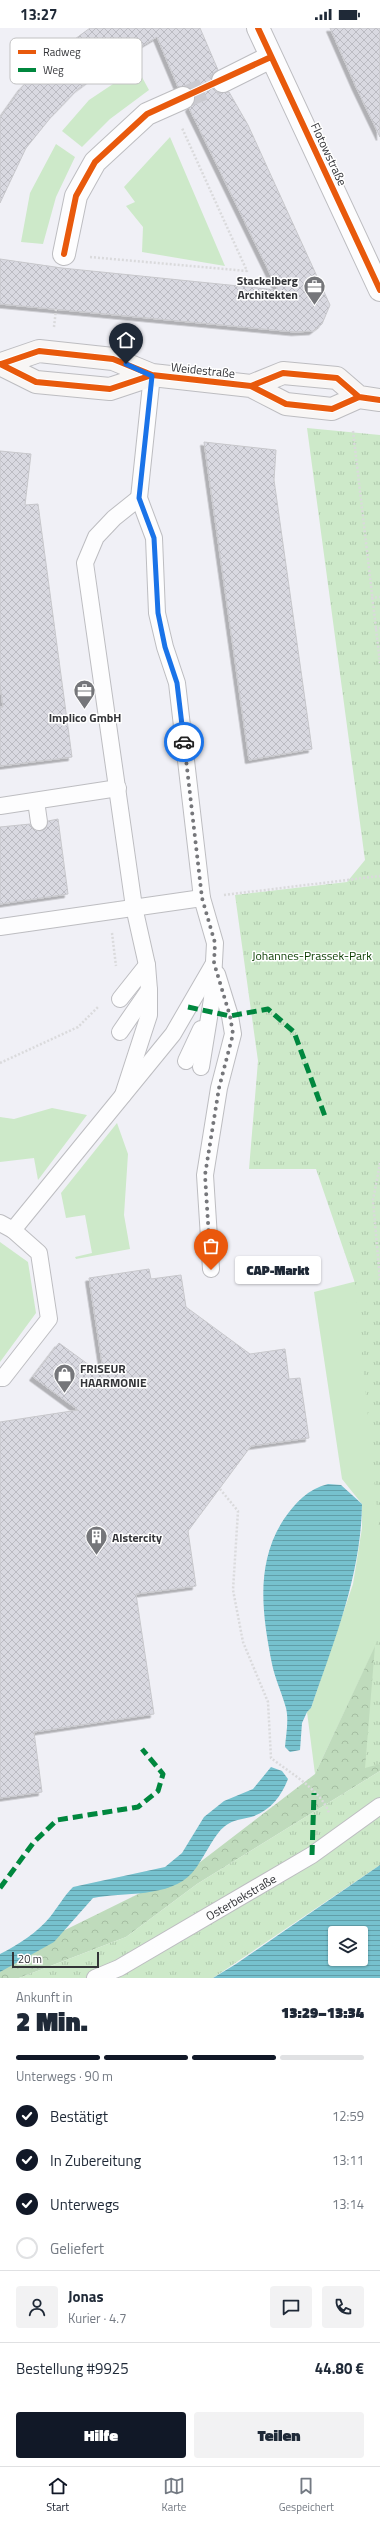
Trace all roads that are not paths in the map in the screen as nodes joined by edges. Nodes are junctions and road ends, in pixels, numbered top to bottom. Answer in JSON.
{"nodes":[{"id":1,"x":258,"y":28,"type":"edge"},
{"id":2,"x":271,"y":58,"type":"junction"},
{"id":3,"x":223,"y":81,"type":"tunnel mouth"},
{"id":4,"x":177,"y":101,"type":"tunnel mouth"},
{"id":5,"x":64,"y":254,"type":"road end"},
{"id":6,"x":380,"y":290,"type":"edge"},
{"id":7,"x":0,"y":364,"type":"edge"},
{"id":8,"x":152,"y":376,"type":"junction"},
{"id":9,"x":251,"y":386,"type":"junction"},
{"id":10,"x":370,"y":398,"type":"edge"},
{"id":11,"x":139,"y":498,"type":"junction"},
{"id":12,"x":118,"y":788,"type":"junction"},
{"id":13,"x":36,"y":801,"type":"junction"},
{"id":14,"x":0,"y":806,"type":"edge"},
{"id":15,"x":38,"y":822,"type":"dead end"},
{"id":16,"x":202,"y":898,"type":"junction"},
{"id":17,"x":134,"y":907,"type":"junction"},
{"id":18,"x":0,"y":927,"type":"edge"},
{"id":19,"x":214,"y":963,"type":"junction"},
{"id":20,"x":147,"y":965,"type":"junction"},
{"id":21,"x":150,"y":990,"type":"junction"},
{"id":22,"x":120,"y":999,"type":"dead end"},
{"id":23,"x":120,"y":1032,"type":"dead end"},
{"id":24,"x":193,"y":1064,"type":"dead end"},
{"id":25,"x":122,"y":1095,"type":"junction"},
{"id":26,"x":7,"y":1226,"type":"edge"},
{"id":27,"x":211,"y":1270,"type":"dead end"},
{"id":28,"x":0,"y":1378,"type":"edge"},
{"id":29,"x":380,"y":1806,"type":"edge"},
{"id":30,"x":95,"y":1978,"type":"edge"}],
"edges":[{"from":1,"to":2,"type":"street","name":"Flotowstraße"},
{"from":2,"to":3,"type":"street"},
{"from":2,"to":6,"type":"street","name":"Flotowstraße"},
{"from":4,"to":5,"type":"street"},
{"from":7,"to":8,"type":"street","name":"Weidestraße"},
{"from":7,"to":8,"type":"street","name":"Weidestraße"},
{"from":8,"to":9,"type":"street","name":"Weidestraße"},
{"from":8,"to":11,"type":"lane"},
{"from":9,"to":10,"type":"street","name":"Weidestraße"},
{"from":9,"to":10,"type":"street","name":"Weidestraße"},
{"from":11,"to":12,"type":"lane"},
{"from":11,"to":16,"type":"lane"},
{"from":12,"to":13,"type":"lane"},
{"from":12,"to":17,"type":"lane"},
{"from":13,"to":14,"type":"lane"},
{"from":13,"to":15,"type":"lane"},
{"from":16,"to":17,"type":"lane"},
{"from":16,"to":19,"type":"lane"},
{"from":17,"to":18,"type":"lane"},
{"from":17,"to":20,"type":"lane"},
{"from":19,"to":24,"type":"lane"},
{"from":19,"to":25,"type":"lane"},
{"from":19,"to":27,"type":"lane"},
{"from":20,"to":21,"type":"lane"},
{"from":20,"to":22,"type":"lane"},
{"from":21,"to":23,"type":"lane"},
{"from":21,"to":25,"type":"lane"},
{"from":25,"to":26,"type":"lane"},
{"from":26,"to":28,"type":"lane"},
{"from":29,"to":30,"type":"lane","name":"Osterbekstraße"}]}
